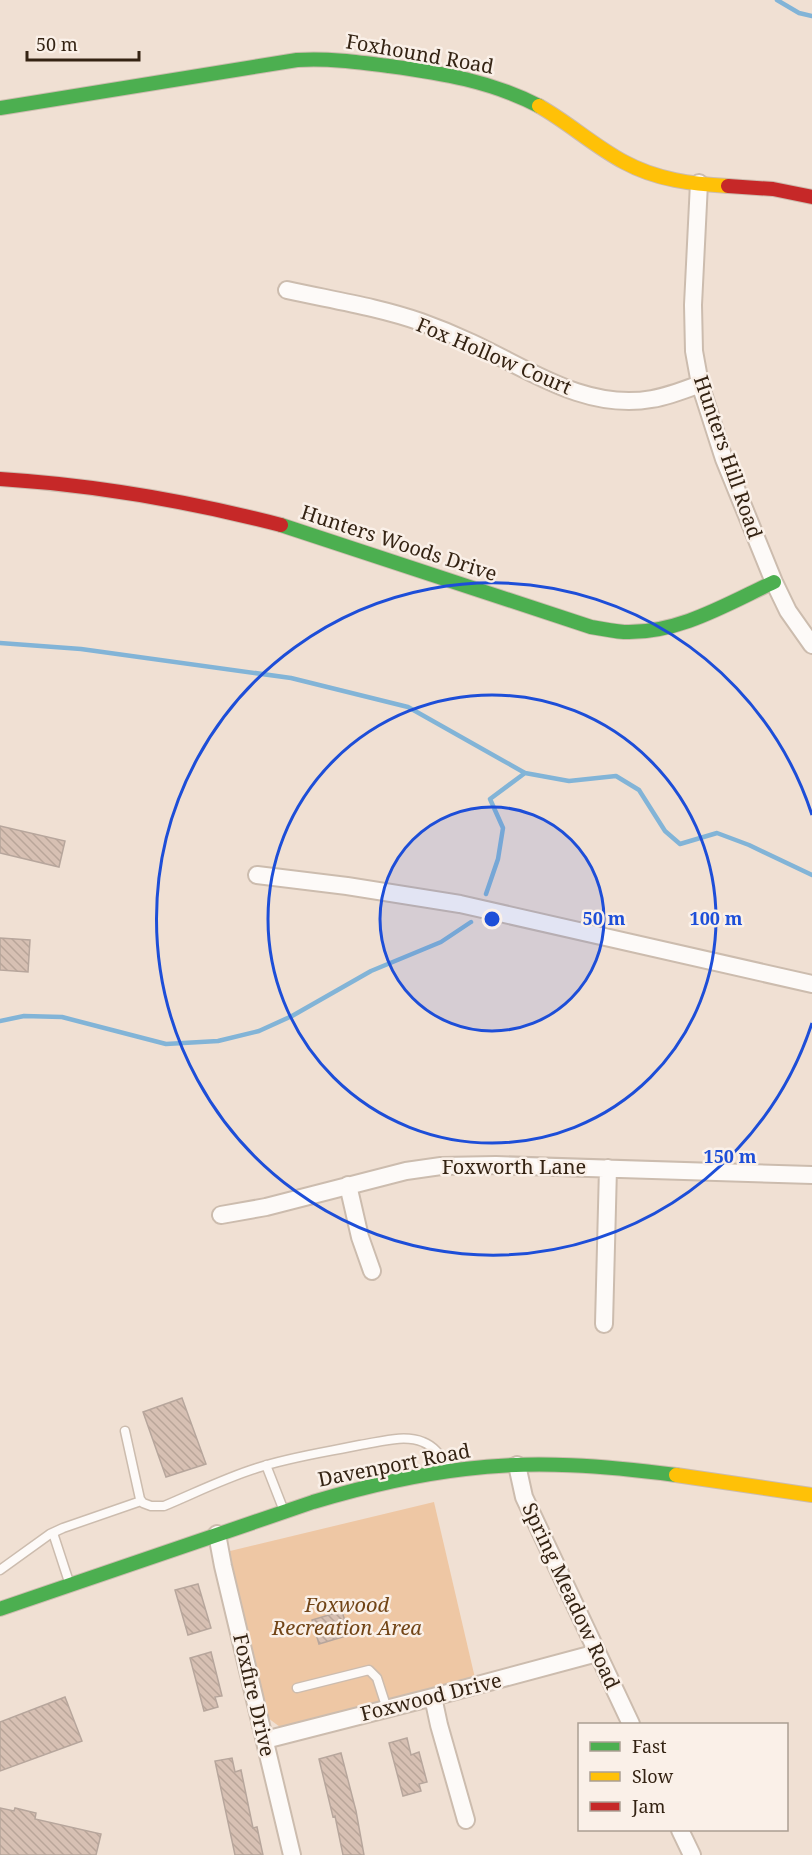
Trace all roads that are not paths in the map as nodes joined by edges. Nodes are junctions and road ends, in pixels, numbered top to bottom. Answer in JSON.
{"nodes":[{"id":1,"x":0,"y":108,"type":"edge"},
{"id":2,"x":699,"y":183,"type":"junction"},
{"id":3,"x":812,"y":197,"type":"edge"},
{"id":4,"x":287,"y":290,"type":"dead end"},
{"id":5,"x":700,"y":384,"type":"junction"},
{"id":6,"x":0,"y":478,"type":"edge"},
{"id":7,"x":774,"y":582,"type":"junction"},
{"id":8,"x":812,"y":645,"type":"edge"},
{"id":9,"x":256,"y":875,"type":"dead end"},
{"id":10,"x":812,"y":984,"type":"edge"},
{"id":11,"x":608,"y":1168,"type":"junction"},
{"id":12,"x":812,"y":1175,"type":"edge"},
{"id":13,"x":348,"y":1185,"type":"junction"},
{"id":14,"x":221,"y":1215,"type":"dead end"},
{"id":15,"x":372,"y":1271,"type":"dead end"},
{"id":16,"x":604,"y":1324,"type":"dead end"},
{"id":17,"x":125,"y":1431,"type":"dead end"},
{"id":18,"x":517,"y":1465,"type":"junction"},
{"id":19,"x":266,"y":1466,"type":"junction"},
{"id":20,"x":449,"y":1471,"type":"junction"},
{"id":21,"x":812,"y":1495,"type":"edge"},
{"id":22,"x":141,"y":1501,"type":"junction"},
{"id":23,"x":285,"y":1511,"type":"junction"},
{"id":24,"x":53,"y":1533,"type":"junction"},
{"id":25,"x":218,"y":1534,"type":"junction"},
{"id":26,"x":0,"y":1570,"type":"edge"},
{"id":27,"x":70,"y":1585,"type":"junction"},
{"id":28,"x":0,"y":1610,"type":"edge"},
{"id":29,"x":597,"y":1653,"type":"junction"},
{"id":30,"x":297,"y":1688,"type":"dead end"},
{"id":31,"x":433,"y":1697,"type":"junction"},
{"id":32,"x":387,"y":1708,"type":"junction"},
{"id":33,"x":630,"y":1723,"type":"edge"},
{"id":34,"x":265,"y":1740,"type":"junction"},
{"id":35,"x":466,"y":1820,"type":"dead end"},
{"id":36,"x":680,"y":1831,"type":"edge"},
{"id":37,"x":292,"y":1855,"type":"edge"},
{"id":38,"x":692,"y":1855,"type":"edge"}],
"edges":[{"from":1,"to":2,"type":"street","name":"Foxhound Road"},
{"from":2,"to":3,"type":"street","name":"Foxhound Road"},
{"from":2,"to":5,"type":"street","name":"Hunters Hill Road"},
{"from":4,"to":5,"type":"street","name":"Fox Hollow Court"},
{"from":5,"to":7,"type":"street","name":"Hunters Hill Road"},
{"from":6,"to":7,"type":"street","name":"Hunters Woods Drive"},
{"from":7,"to":8,"type":"street","name":"Hunters Hill Road"},
{"from":9,"to":10,"type":"street"},
{"from":11,"to":12,"type":"street","name":"Foxworth Lane"},
{"from":11,"to":13,"type":"street","name":"Foxworth Lane"},
{"from":11,"to":16,"type":"street"},
{"from":13,"to":14,"type":"street","name":"Foxworth Lane"},
{"from":13,"to":15,"type":"street"},
{"from":17,"to":22,"type":"lane"},
{"from":18,"to":20,"type":"street","name":"Davenport Road"},
{"from":18,"to":21,"type":"street","name":"Davenport Road"},
{"from":18,"to":29,"type":"street","name":"Spring Meadow Road"},
{"from":19,"to":20,"type":"lane"},
{"from":19,"to":22,"type":"lane"},
{"from":19,"to":23,"type":"lane"},
{"from":20,"to":23,"type":"street","name":"Davenport Road"},
{"from":22,"to":24,"type":"lane"},
{"from":23,"to":25,"type":"street","name":"Davenport Road"},
{"from":24,"to":26,"type":"lane"},
{"from":24,"to":27,"type":"lane"},
{"from":25,"to":27,"type":"street","name":"Davenport Road"},
{"from":25,"to":34,"type":"street","name":"Foxfire Drive"},
{"from":27,"to":28,"type":"street","name":"Davenport Road"},
{"from":29,"to":31,"type":"street","name":"Foxwood Drive"},
{"from":29,"to":33,"type":"street","name":"Spring Meadow Road"},
{"from":30,"to":32,"type":"lane"},
{"from":31,"to":32,"type":"street","name":"Foxwood Drive"},
{"from":31,"to":35,"type":"street"},
{"from":32,"to":34,"type":"street","name":"Foxwood Drive"},
{"from":34,"to":37,"type":"street","name":"Foxfire Drive"},
{"from":36,"to":38,"type":"street"}]}
